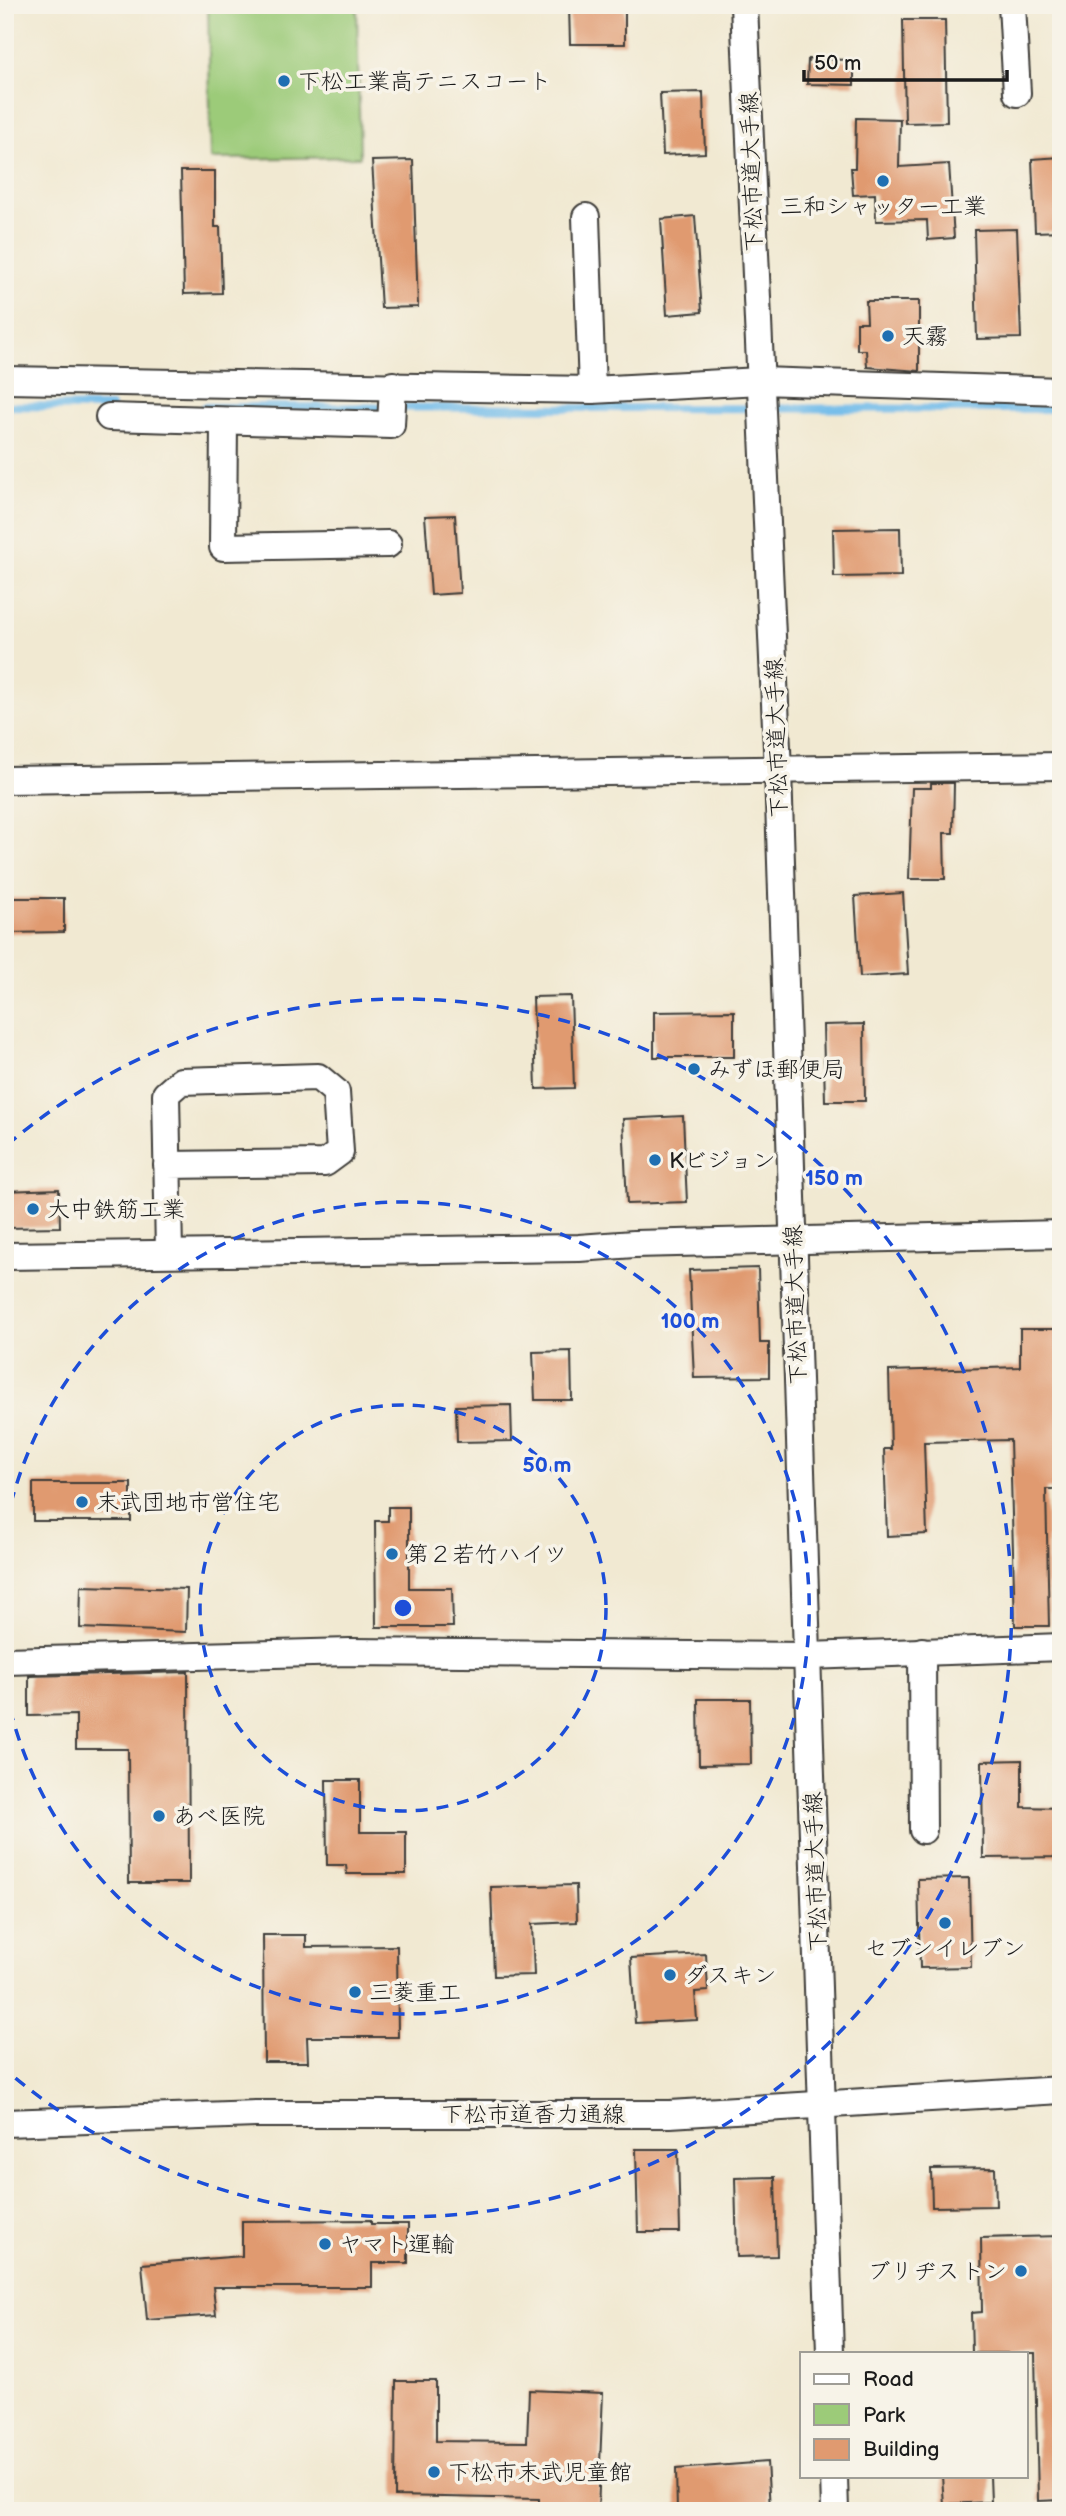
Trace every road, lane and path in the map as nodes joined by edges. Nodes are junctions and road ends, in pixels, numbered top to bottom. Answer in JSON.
{"nodes":[{"id":1,"x":744,"y":5,"type":"edge"},
{"id":2,"x":1012,"y":5,"type":"edge"},
{"id":3,"x":1017,"y":93,"type":"dead end"},
{"id":4,"x":586,"y":216,"type":"dead end"},
{"id":5,"x":5,"y":380,"type":"edge"},
{"id":6,"x":760,"y":381,"type":"junction"},
{"id":7,"x":393,"y":385,"type":"junction"},
{"id":8,"x":592,"y":390,"type":"junction"},
{"id":9,"x":1061,"y":391,"type":"edge"},
{"id":10,"x":108,"y":417,"type":"dead end"},
{"id":11,"x":224,"y":422,"type":"junction"},
{"id":12,"x":388,"y":544,"type":"dead end"},
{"id":13,"x":1061,"y":766,"type":"edge"},
{"id":14,"x":778,"y":771,"type":"junction"},
{"id":15,"x":5,"y":780,"type":"edge"},
{"id":16,"x":167,"y":1165,"type":"junction"},
{"id":17,"x":1061,"y":1234,"type":"edge"},
{"id":18,"x":792,"y":1241,"type":"junction"},
{"id":19,"x":169,"y":1253,"type":"junction"},
{"id":20,"x":5,"y":1256,"type":"edge"},
{"id":21,"x":1061,"y":1647,"type":"edge"},
{"id":22,"x":922,"y":1651,"type":"junction"},
{"id":23,"x":808,"y":1656,"type":"junction"},
{"id":24,"x":5,"y":1661,"type":"edge"},
{"id":25,"x":923,"y":1830,"type":"dead end"},
{"id":26,"x":1061,"y":2090,"type":"edge"},
{"id":27,"x":821,"y":2105,"type":"junction"},
{"id":28,"x":5,"y":2123,"type":"edge"},
{"id":29,"x":830,"y":2352,"type":"edge"},
{"id":30,"x":834,"y":2478,"type":"edge"},
{"id":31,"x":835,"y":2511,"type":"edge"}],
"edges":[{"from":1,"to":6,"type":"street","name":"下松市道大手線"},
{"from":2,"to":3,"type":"street"},
{"from":4,"to":8,"type":"street"},
{"from":5,"to":7,"type":"street"},
{"from":6,"to":8,"type":"street"},
{"from":6,"to":9,"type":"street"},
{"from":6,"to":14,"type":"street","name":"下松市道大手線"},
{"from":7,"to":8,"type":"street"},
{"from":7,"to":11,"type":"street"},
{"from":10,"to":11,"type":"street"},
{"from":11,"to":12,"type":"street"},
{"from":13,"to":14,"type":"street"},
{"from":14,"to":15,"type":"street"},
{"from":14,"to":18,"type":"street","name":"下松市道大手線"},
{"from":16,"to":16,"type":"street"},
{"from":16,"to":19,"type":"street"},
{"from":17,"to":18,"type":"street"},
{"from":18,"to":19,"type":"street"},
{"from":18,"to":23,"type":"street","name":"下松市道大手線"},
{"from":19,"to":20,"type":"street"},
{"from":21,"to":22,"type":"street"},
{"from":22,"to":23,"type":"street"},
{"from":22,"to":25,"type":"street"},
{"from":23,"to":24,"type":"street"},
{"from":23,"to":27,"type":"street","name":"下松市道大手線"},
{"from":26,"to":27,"type":"street","name":"下松市道香力通線"},
{"from":27,"to":28,"type":"street","name":"下松市道香力通線"},
{"from":27,"to":29,"type":"street","name":"下松市道大手線"},
{"from":30,"to":31,"type":"street"}]}
